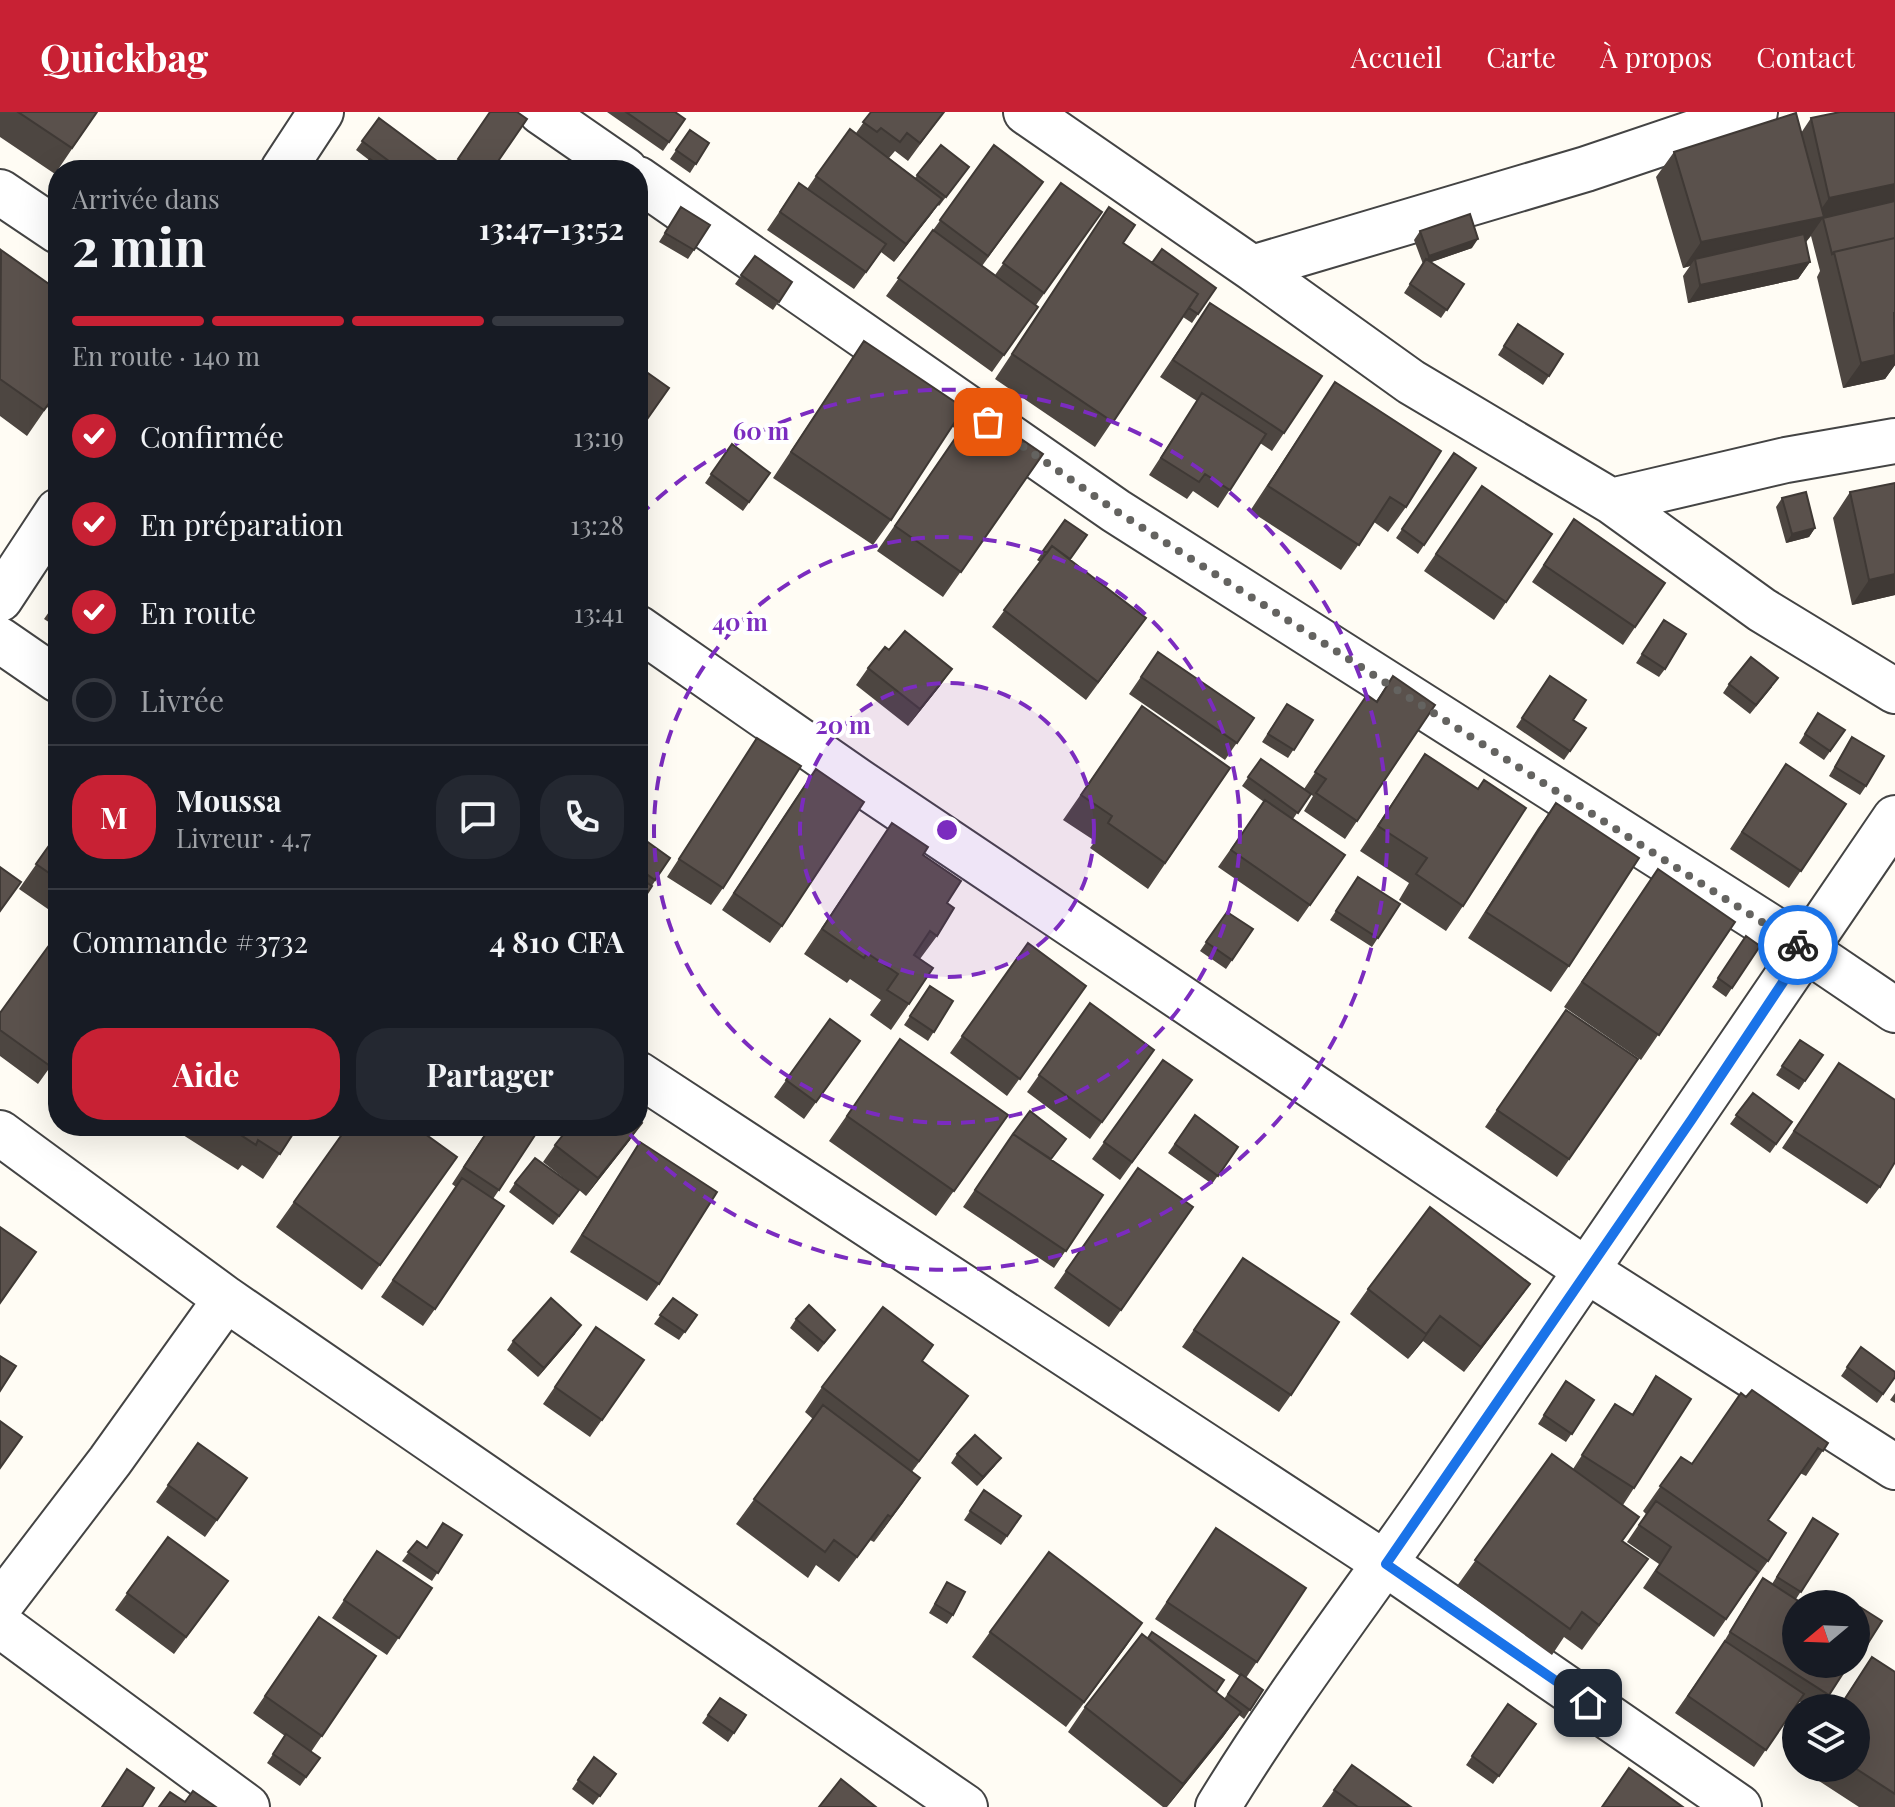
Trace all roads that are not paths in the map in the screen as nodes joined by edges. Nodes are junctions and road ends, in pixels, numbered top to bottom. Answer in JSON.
{"nodes":[{"id":1,"x":321,"y":112,"type":"edge"},
{"id":2,"x":541,"y":112,"type":"edge"},
{"id":3,"x":1026,"y":112,"type":"edge"},
{"id":4,"x":1755,"y":112,"type":"edge"},
{"id":5,"x":290,"y":160,"type":"edge"},
{"id":6,"x":611,"y":160,"type":"edge"},
{"id":7,"x":648,"y":186,"type":"edge"},
{"id":8,"x":0,"y":192,"type":"edge"},
{"id":9,"x":48,"y":224,"type":"edge"},
{"id":10,"x":1252,"y":268,"type":"junction"},
{"id":11,"x":1895,"y":441,"type":"edge"},
{"id":12,"x":1611,"y":501,"type":"junction"},
{"id":13,"x":48,"y":526,"type":"edge"},
{"id":14,"x":0,"y":599,"type":"edge"},
{"id":15,"x":648,"y":635,"type":"edge"},
{"id":16,"x":0,"y":640,"type":"edge"},
{"id":17,"x":48,"y":673,"type":"edge"},
{"id":18,"x":1895,"y":691,"type":"edge"},
{"id":19,"x":1895,"y":818,"type":"edge"},
{"id":20,"x":1805,"y":949,"type":"junction"},
{"id":21,"x":1895,"y":1010,"type":"edge"},
{"id":22,"x":648,"y":1081,"type":"edge"},
{"id":23,"x":0,"y":1133,"type":"edge"},
{"id":24,"x":1586,"y":1270,"type":"junction"},
{"id":25,"x":226,"y":1299,"type":"junction"},
{"id":26,"x":1895,"y":1467,"type":"edge"},
{"id":27,"x":1386,"y":1564,"type":"junction"},
{"id":28,"x":0,"y":1605,"type":"edge"},
{"id":29,"x":0,"y":1625,"type":"edge"},
{"id":30,"x":247,"y":1807,"type":"edge"},
{"id":31,"x":965,"y":1807,"type":"edge"},
{"id":32,"x":1218,"y":1807,"type":"edge"},
{"id":33,"x":1739,"y":1807,"type":"edge"}],
"edges":[{"from":1,"to":5,"type":"street"},
{"from":2,"to":6,"type":"street"},
{"from":3,"to":10,"type":"street"},
{"from":4,"to":10,"type":"street"},
{"from":7,"to":20,"type":"street"},
{"from":8,"to":9,"type":"street"},
{"from":10,"to":12,"type":"street"},
{"from":11,"to":12,"type":"street"},
{"from":12,"to":18,"type":"street"},
{"from":13,"to":14,"type":"street"},
{"from":15,"to":24,"type":"street"},
{"from":16,"to":17,"type":"street"},
{"from":19,"to":20,"type":"street"},
{"from":20,"to":21,"type":"street"},
{"from":20,"to":24,"type":"street"},
{"from":22,"to":27,"type":"street"},
{"from":23,"to":25,"type":"street"},
{"from":24,"to":26,"type":"street"},
{"from":24,"to":27,"type":"street"},
{"from":25,"to":28,"type":"street"},
{"from":25,"to":31,"type":"street"},
{"from":27,"to":32,"type":"street"},
{"from":27,"to":33,"type":"street"},
{"from":29,"to":30,"type":"street"}]}
